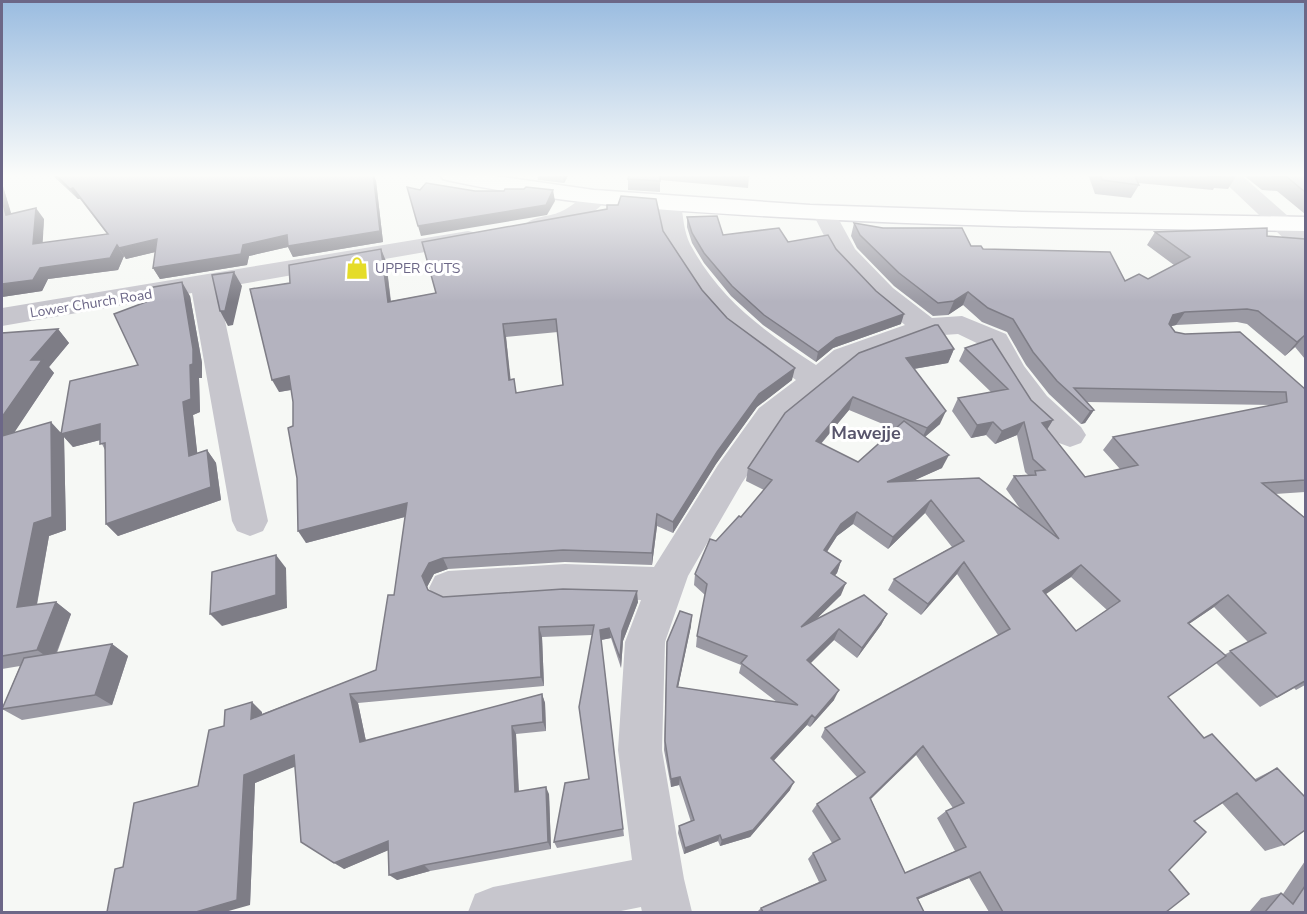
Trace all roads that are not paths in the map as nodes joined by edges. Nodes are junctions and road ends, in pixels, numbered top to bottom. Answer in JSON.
{"nodes":[{"id":1,"x":572,"y":217,"type":"edge"},
{"id":2,"x":672,"y":217,"type":"edge"},
{"id":3,"x":827,"y":217,"type":"edge"},
{"id":4,"x":976,"y":217,"type":"edge"},
{"id":5,"x":1273,"y":217,"type":"edge"},
{"id":6,"x":1281,"y":224,"type":"junction"},
{"id":7,"x":1305,"y":224,"type":"edge"},
{"id":8,"x":1305,"y":246,"type":"edge"},
{"id":9,"x":204,"y":284,"type":"junction"},
{"id":10,"x":2,"y":318,"type":"edge"},
{"id":11,"x":926,"y":327,"type":"junction"},
{"id":12,"x":817,"y":380,"type":"junction"},
{"id":13,"x":1070,"y":435,"type":"dead end"},
{"id":14,"x":250,"y":520,"type":"dead end"},
{"id":15,"x":665,"y":584,"type":"junction"},
{"id":16,"x":448,"y":588,"type":"dead end"},
{"id":17,"x":663,"y":896,"type":"edge"},
{"id":18,"x":493,"y":912,"type":"edge"}],
"edges":[{"from":1,"to":9,"type":"street","name":"Lower Church Road"},
{"from":2,"to":12,"type":"street"},
{"from":3,"to":11,"type":"street"},
{"from":4,"to":6,"type":"main road"},
{"from":5,"to":6,"type":"street"},
{"from":6,"to":7,"type":"main road"},
{"from":6,"to":8,"type":"street"},
{"from":9,"to":10,"type":"street","name":"Lower Church Road"},
{"from":9,"to":14,"type":"street"},
{"from":11,"to":12,"type":"street"},
{"from":11,"to":13,"type":"street"},
{"from":12,"to":15,"type":"street"},
{"from":15,"to":16,"type":"street"},
{"from":15,"to":17,"type":"street"},
{"from":17,"to":18,"type":"street"}]}
